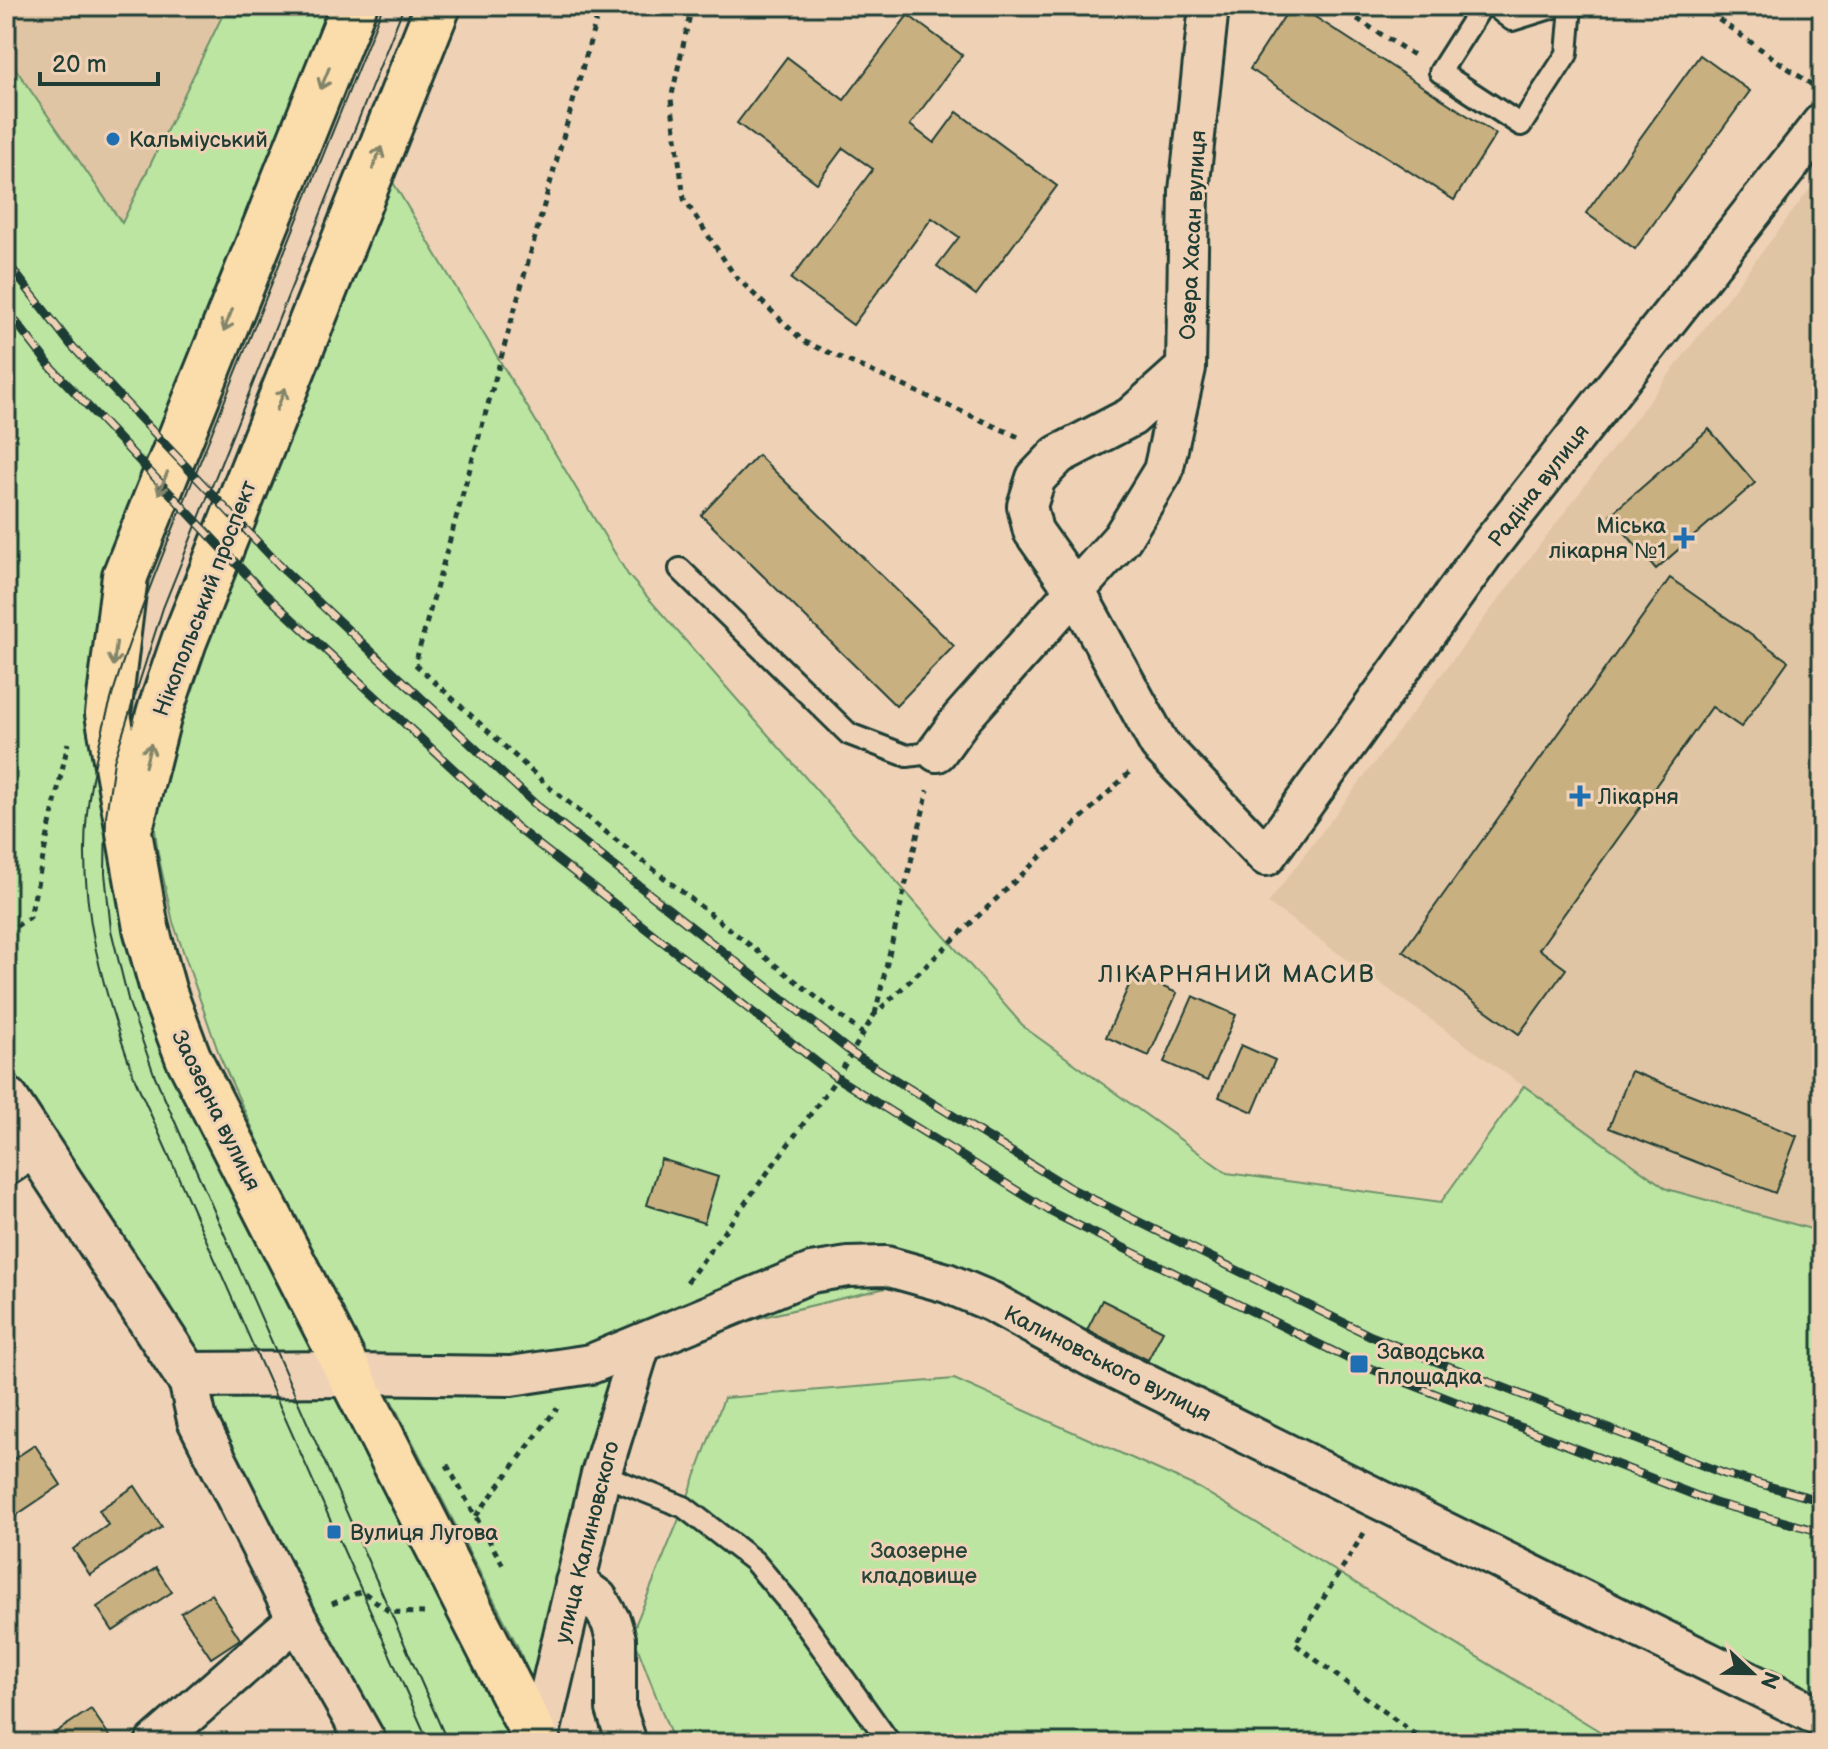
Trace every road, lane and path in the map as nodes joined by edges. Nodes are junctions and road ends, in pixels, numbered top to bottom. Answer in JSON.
{"nodes":[{"id":1,"x":354,"y":6,"type":"edge"},
{"id":2,"x":438,"y":6,"type":"edge"},
{"id":3,"x":600,"y":6,"type":"edge"},
{"id":4,"x":692,"y":6,"type":"edge"},
{"id":5,"x":1209,"y":6,"type":"edge"},
{"id":6,"x":1337,"y":6,"type":"edge"},
{"id":7,"x":1482,"y":6,"type":"edge"},
{"id":8,"x":1494,"y":6,"type":"edge"},
{"id":9,"x":1557,"y":6,"type":"edge"},
{"id":10,"x":1571,"y":6,"type":"edge"},
{"id":11,"x":1699,"y":6,"type":"edge"},
{"id":12,"x":1440,"y":72,"type":"junction"},
{"id":13,"x":1822,"y":92,"type":"edge"},
{"id":14,"x":1822,"y":123,"type":"edge"},
{"id":15,"x":1186,"y":368,"type":"junction"},
{"id":16,"x":1058,"y":455,"type":"junction"},
{"id":17,"x":680,"y":569,"type":"dead end"},
{"id":18,"x":1076,"y":592,"type":"junction"},
{"id":19,"x":69,"y":738,"type":"dead end"},
{"id":20,"x":1159,"y":744,"type":"junction"},
{"id":21,"x":937,"y":752,"type":"junction"},
{"id":22,"x":129,"y":831,"type":"junction"},
{"id":23,"x":1266,"y":856,"type":"joint"},
{"id":24,"x":6,"y":933,"type":"edge"},
{"id":25,"x":874,"y":1015,"type":"junction"},
{"id":26,"x":863,"y":1034,"type":"junction"},
{"id":27,"x":6,"y":1100,"type":"edge"},
{"id":28,"x":21,"y":1156,"type":"edge"},
{"id":29,"x":686,"y":1283,"type":"dead end"},
{"id":30,"x":641,"y":1344,"type":"junction"},
{"id":31,"x":591,"y":1364,"type":"junction"},
{"id":32,"x":350,"y":1374,"type":"junction"},
{"id":33,"x":187,"y":1375,"type":"junction"},
{"id":34,"x":601,"y":1474,"type":"junction"},
{"id":35,"x":1384,"y":1502,"type":"junction"},
{"id":36,"x":476,"y":1516,"type":"dead end"},
{"id":37,"x":575,"y":1582,"type":"junction"},
{"id":38,"x":425,"y":1614,"type":"dead end"},
{"id":39,"x":297,"y":1619,"type":"junction"},
{"id":40,"x":1822,"y":1718,"type":"edge"},
{"id":41,"x":538,"y":1742,"type":"edge"},
{"id":42,"x":155,"y":1743,"type":"edge"},
{"id":43,"x":367,"y":1743,"type":"edge"},
{"id":44,"x":627,"y":1743,"type":"edge"},
{"id":45,"x":890,"y":1743,"type":"edge"},
{"id":46,"x":1426,"y":1743,"type":"edge"}],
"edges":[{"from":1,"to":22,"type":"main road","one_way":true},
{"from":22,"to":2,"type":"main road","name":"Нікопольський проспект","one_way":true},
{"from":3,"to":26,"type":"path"},
{"from":4,"to":16,"type":"path"},
{"from":5,"to":15,"type":"street","name":"Озера Хасан вулиця"},
{"from":6,"to":12,"type":"path"},
{"from":7,"to":12,"type":"lane"},
{"from":8,"to":9,"type":"lane"},
{"from":10,"to":12,"type":"lane"},
{"from":11,"to":13,"type":"path"},
{"from":14,"to":23,"type":"street","name":"Радіна вулиця"},
{"from":15,"to":16,"type":"street","name":"Озера Хасан вулиця"},
{"from":15,"to":18,"type":"street","name":"Озера Хасан вулиця"},
{"from":16,"to":18,"type":"street","name":"Озера Хасан вулиця"},
{"from":17,"to":21,"type":"lane"},
{"from":18,"to":20,"type":"street","name":"Озера Хасан вулиця"},
{"from":18,"to":21,"type":"street","name":"Озера Хасан вулиця"},
{"from":19,"to":24,"type":"path"},
{"from":20,"to":23,"type":"street","name":"Озера Хасан вулиця"},
{"from":20,"to":25,"type":"path"},
{"from":21,"to":25,"type":"path"},
{"from":22,"to":32,"type":"main road","name":"Заозерна вулиця"},
{"from":25,"to":26,"type":"path"},
{"from":26,"to":29,"type":"path"},
{"from":27,"to":28,"type":"street"},
{"from":28,"to":33,"type":"street"},
{"from":30,"to":31,"type":"street","name":"Калиновського вулиця"},
{"from":30,"to":34,"type":"street","name":"улица Калиновского"},
{"from":30,"to":35,"type":"street","name":"Калиновського вулиця"},
{"from":31,"to":32,"type":"street","name":"Калиновського вулиця"},
{"from":31,"to":36,"type":"path"},
{"from":32,"to":33,"type":"street"},
{"from":32,"to":41,"type":"main road","name":"Заозерна вулиця"},
{"from":33,"to":39,"type":"street"},
{"from":34,"to":37,"type":"street","name":"улица Калиновского"},
{"from":34,"to":45,"type":"lane"},
{"from":35,"to":40,"type":"street","name":"Калиновського вулиця"},
{"from":35,"to":46,"type":"path"},
{"from":37,"to":41,"type":"street","name":"улица Калиновского"},
{"from":37,"to":44,"type":"street"},
{"from":38,"to":39,"type":"path"},
{"from":39,"to":42,"type":"street"},
{"from":39,"to":43,"type":"street"}]}
